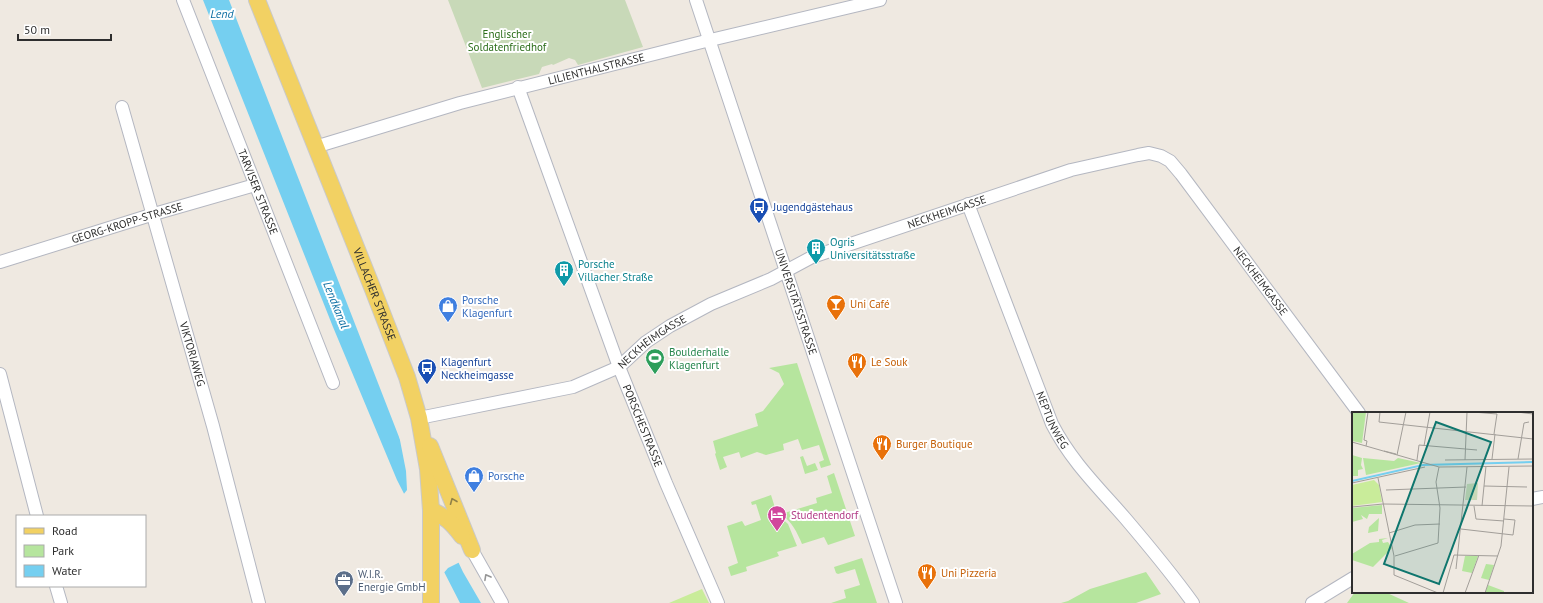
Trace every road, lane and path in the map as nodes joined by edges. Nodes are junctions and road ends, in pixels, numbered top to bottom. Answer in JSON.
{"nodes":[{"id":1,"x":183,"y":0,"type":"edge"},
{"id":2,"x":257,"y":0,"type":"edge"},
{"id":3,"x":696,"y":0,"type":"edge"},
{"id":4,"x":880,"y":0,"type":"edge"},
{"id":5,"x":709,"y":40,"type":"junction"},
{"id":6,"x":518,"y":88,"type":"junction"},
{"id":7,"x":122,"y":106,"type":"dead end"},
{"id":8,"x":316,"y":147,"type":"junction"},
{"id":9,"x":254,"y":185,"type":"junction"},
{"id":10,"x":968,"y":204,"type":"junction"},
{"id":11,"x":154,"y":214,"type":"junction"},
{"id":12,"x":0,"y":262,"type":"edge"},
{"id":13,"x":786,"y":269,"type":"junction"},
{"id":14,"x":619,"y":367,"type":"junction"},
{"id":15,"x":0,"y":374,"type":"edge"},
{"id":16,"x":333,"y":383,"type":"dead end"},
{"id":17,"x":1358,"y":412,"type":"edge"},
{"id":18,"x":419,"y":418,"type":"junction"},
{"id":19,"x":1543,"y":497,"type":"edge"},
{"id":20,"x":1533,"y":499,"type":"edge"},
{"id":21,"x":431,"y":510,"type":"junction"},
{"id":22,"x":37,"y":515,"type":"edge"},
{"id":23,"x":472,"y":550,"type":"junction"},
{"id":24,"x":1352,"y":579,"type":"edge"},
{"id":25,"x":56,"y":587,"type":"edge"},
{"id":26,"x":60,"y":603,"type":"edge"},
{"id":27,"x":259,"y":603,"type":"edge"},
{"id":28,"x":431,"y":603,"type":"edge"},
{"id":29,"x":502,"y":603,"type":"edge"},
{"id":30,"x":718,"y":603,"type":"edge"},
{"id":31,"x":896,"y":603,"type":"edge"},
{"id":32,"x":1193,"y":603,"type":"edge"},
{"id":33,"x":1312,"y":603,"type":"edge"}],
"edges":[{"from":1,"to":9,"type":"street","name":"TARVISER STRASSE"},
{"from":2,"to":8,"type":"main road","name":"VILLACHER STRASSE"},
{"from":3,"to":5,"type":"street","name":"UNIVERSITÄTSSTRASSE"},
{"from":4,"to":5,"type":"street","name":"LILIENTHALSTRASSE"},
{"from":5,"to":6,"type":"street","name":"LILIENTHALSTRASSE"},
{"from":5,"to":13,"type":"street","name":"UNIVERSITÄTSSTRASSE"},
{"from":6,"to":8,"type":"street","name":"LILIENTHALSTRASSE"},
{"from":6,"to":14,"type":"street","name":"PORSCHESTRASSE"},
{"from":7,"to":11,"type":"street","name":"VIKTORIAWEG"},
{"from":8,"to":18,"type":"main road","name":"VILLACHER STRASSE"},
{"from":9,"to":11,"type":"street","name":"GEORG-KROPP-STRASSE"},
{"from":9,"to":16,"type":"street","name":"TARVISER STRASSE"},
{"from":10,"to":13,"type":"street","name":"NECKHEIMGASSE"},
{"from":10,"to":17,"type":"street","name":"NECKHEIMGASSE"},
{"from":10,"to":32,"type":"street","name":"NEPTUNWEG"},
{"from":11,"to":12,"type":"street","name":"GEORG-KROPP-STRASSE"},
{"from":11,"to":27,"type":"street","name":"VIKTORIAWEG"},
{"from":13,"to":14,"type":"street","name":"NECKHEIMGASSE"},
{"from":13,"to":31,"type":"street","name":"UNIVERSITÄTSSTRASSE"},
{"from":14,"to":18,"type":"street","name":"NECKHEIMGASSE"},
{"from":14,"to":30,"type":"street","name":"PORSCHESTRASSE"},
{"from":15,"to":22,"type":"street"},
{"from":18,"to":21,"type":"main road","name":"VILLACHER STRASSE"},
{"from":23,"to":18,"type":"main road","one_way":true},
{"from":19,"to":20,"type":"street"},
{"from":21,"to":23,"type":"main road"},
{"from":21,"to":28,"type":"main road","name":"VILLACHER STRASSE"},
{"from":29,"to":23,"type":"street","one_way":true},
{"from":24,"to":33,"type":"street"},
{"from":25,"to":26,"type":"street"}]}
